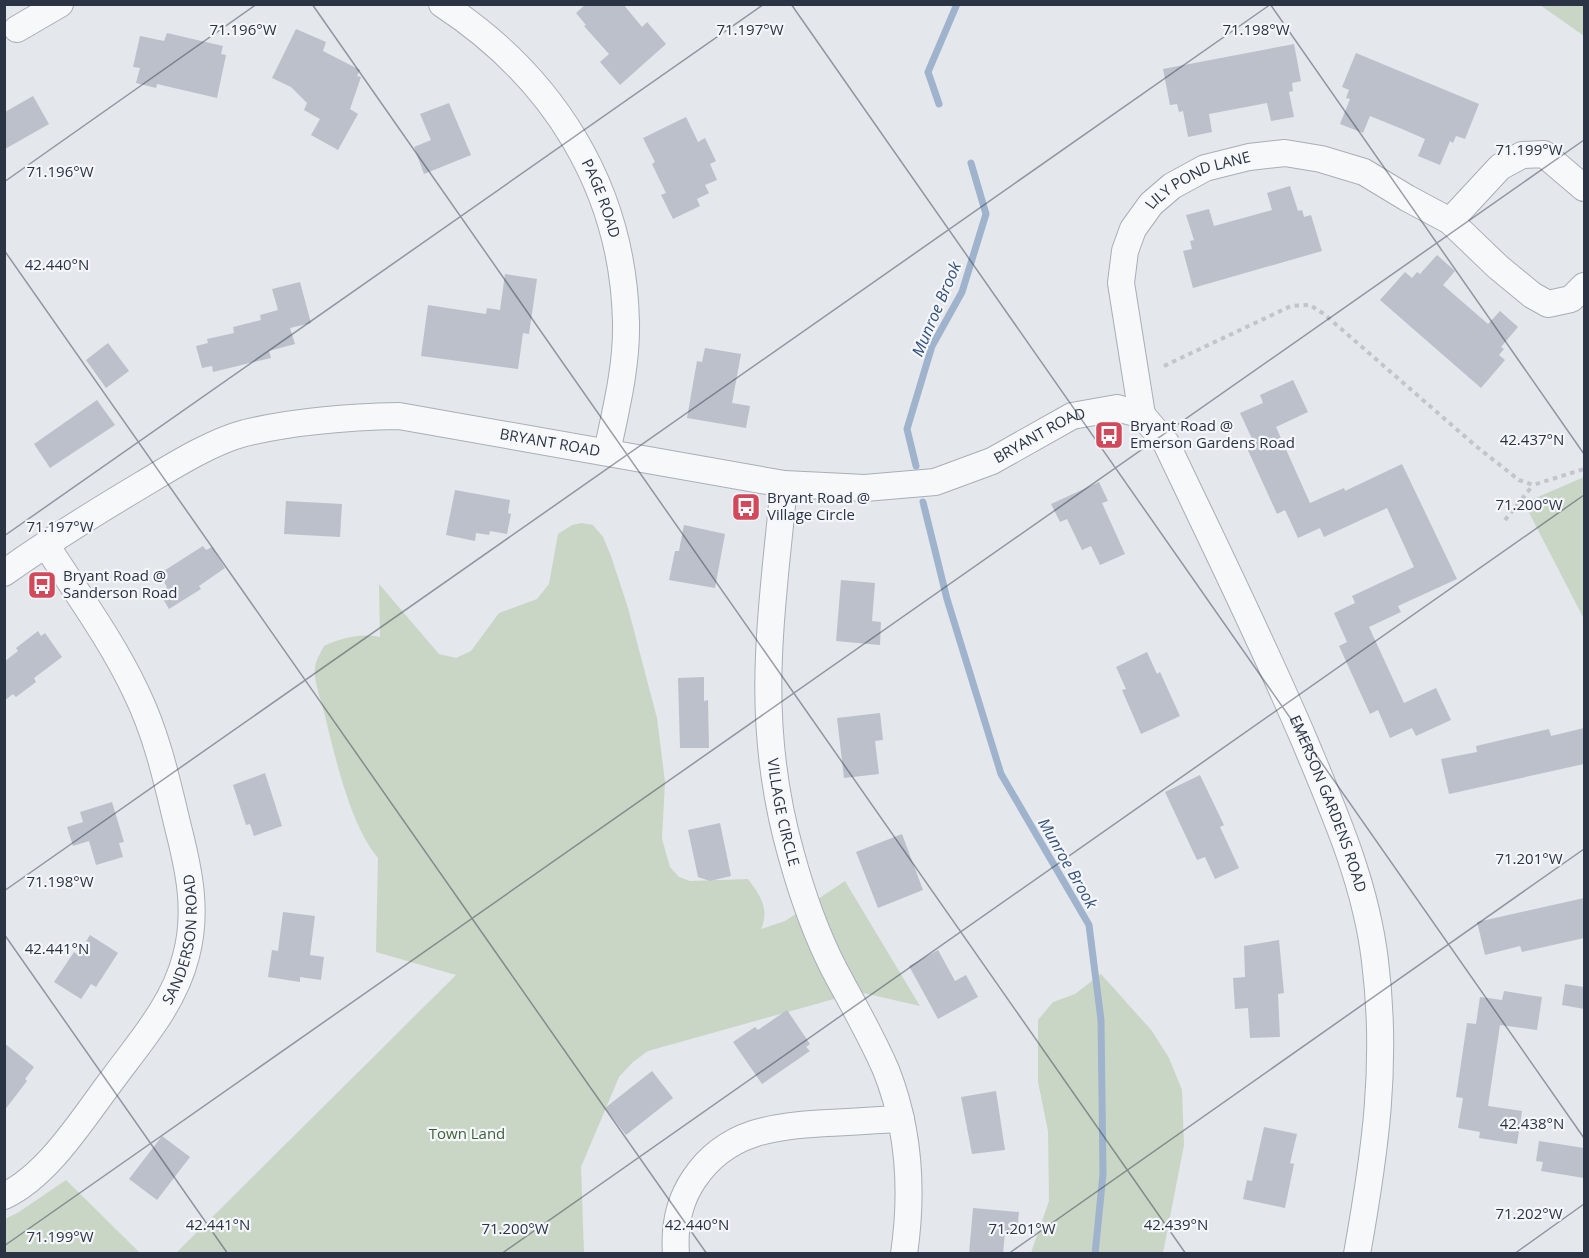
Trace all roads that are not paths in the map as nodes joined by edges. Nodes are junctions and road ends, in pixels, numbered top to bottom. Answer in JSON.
{"nodes":[{"id":1,"x":60,"y":4,"type":"edge"},
{"id":2,"x":442,"y":4,"type":"edge"},
{"id":3,"x":17,"y":29,"type":"dead end"},
{"id":4,"x":1584,"y":188,"type":"edge"},
{"id":5,"x":1450,"y":221,"type":"junction"},
{"id":6,"x":1584,"y":286,"type":"edge"},
{"id":7,"x":1117,"y":408,"type":"joint"},
{"id":8,"x":1142,"y":416,"type":"junction"},
{"id":9,"x":607,"y":452,"type":"junction"},
{"id":10,"x":784,"y":484,"type":"junction"},
{"id":11,"x":46,"y":545,"type":"junction"},
{"id":12,"x":4,"y":573,"type":"edge"},
{"id":13,"x":901,"y":1119,"type":"junction"},
{"id":14,"x":4,"y":1196,"type":"edge"},
{"id":15,"x":676,"y":1254,"type":"edge"},
{"id":16,"x":904,"y":1254,"type":"edge"},
{"id":17,"x":1357,"y":1254,"type":"edge"}],
"edges":[{"from":1,"to":3,"type":"street"},
{"from":2,"to":9,"type":"street","name":"PAGE ROAD"},
{"from":4,"to":5,"type":"street"},
{"from":5,"to":6,"type":"street","name":"LILY POND LANE"},
{"from":5,"to":8,"type":"street","name":"LILY POND LANE"},
{"from":7,"to":8,"type":"street","name":"EMERSON GARDENS ROAD"},
{"from":7,"to":10,"type":"street","name":"BRYANT ROAD"},
{"from":8,"to":17,"type":"street","name":"EMERSON GARDENS ROAD"},
{"from":9,"to":10,"type":"street","name":"BRYANT ROAD"},
{"from":9,"to":11,"type":"street","name":"BRYANT ROAD"},
{"from":10,"to":13,"type":"street","name":"VILLAGE CIRCLE"},
{"from":11,"to":12,"type":"street","name":"BRYANT ROAD"},
{"from":11,"to":14,"type":"street","name":"SANDERSON ROAD"},
{"from":13,"to":15,"type":"street"},
{"from":13,"to":16,"type":"street","name":"VILLAGE CIRCLE"}]}
